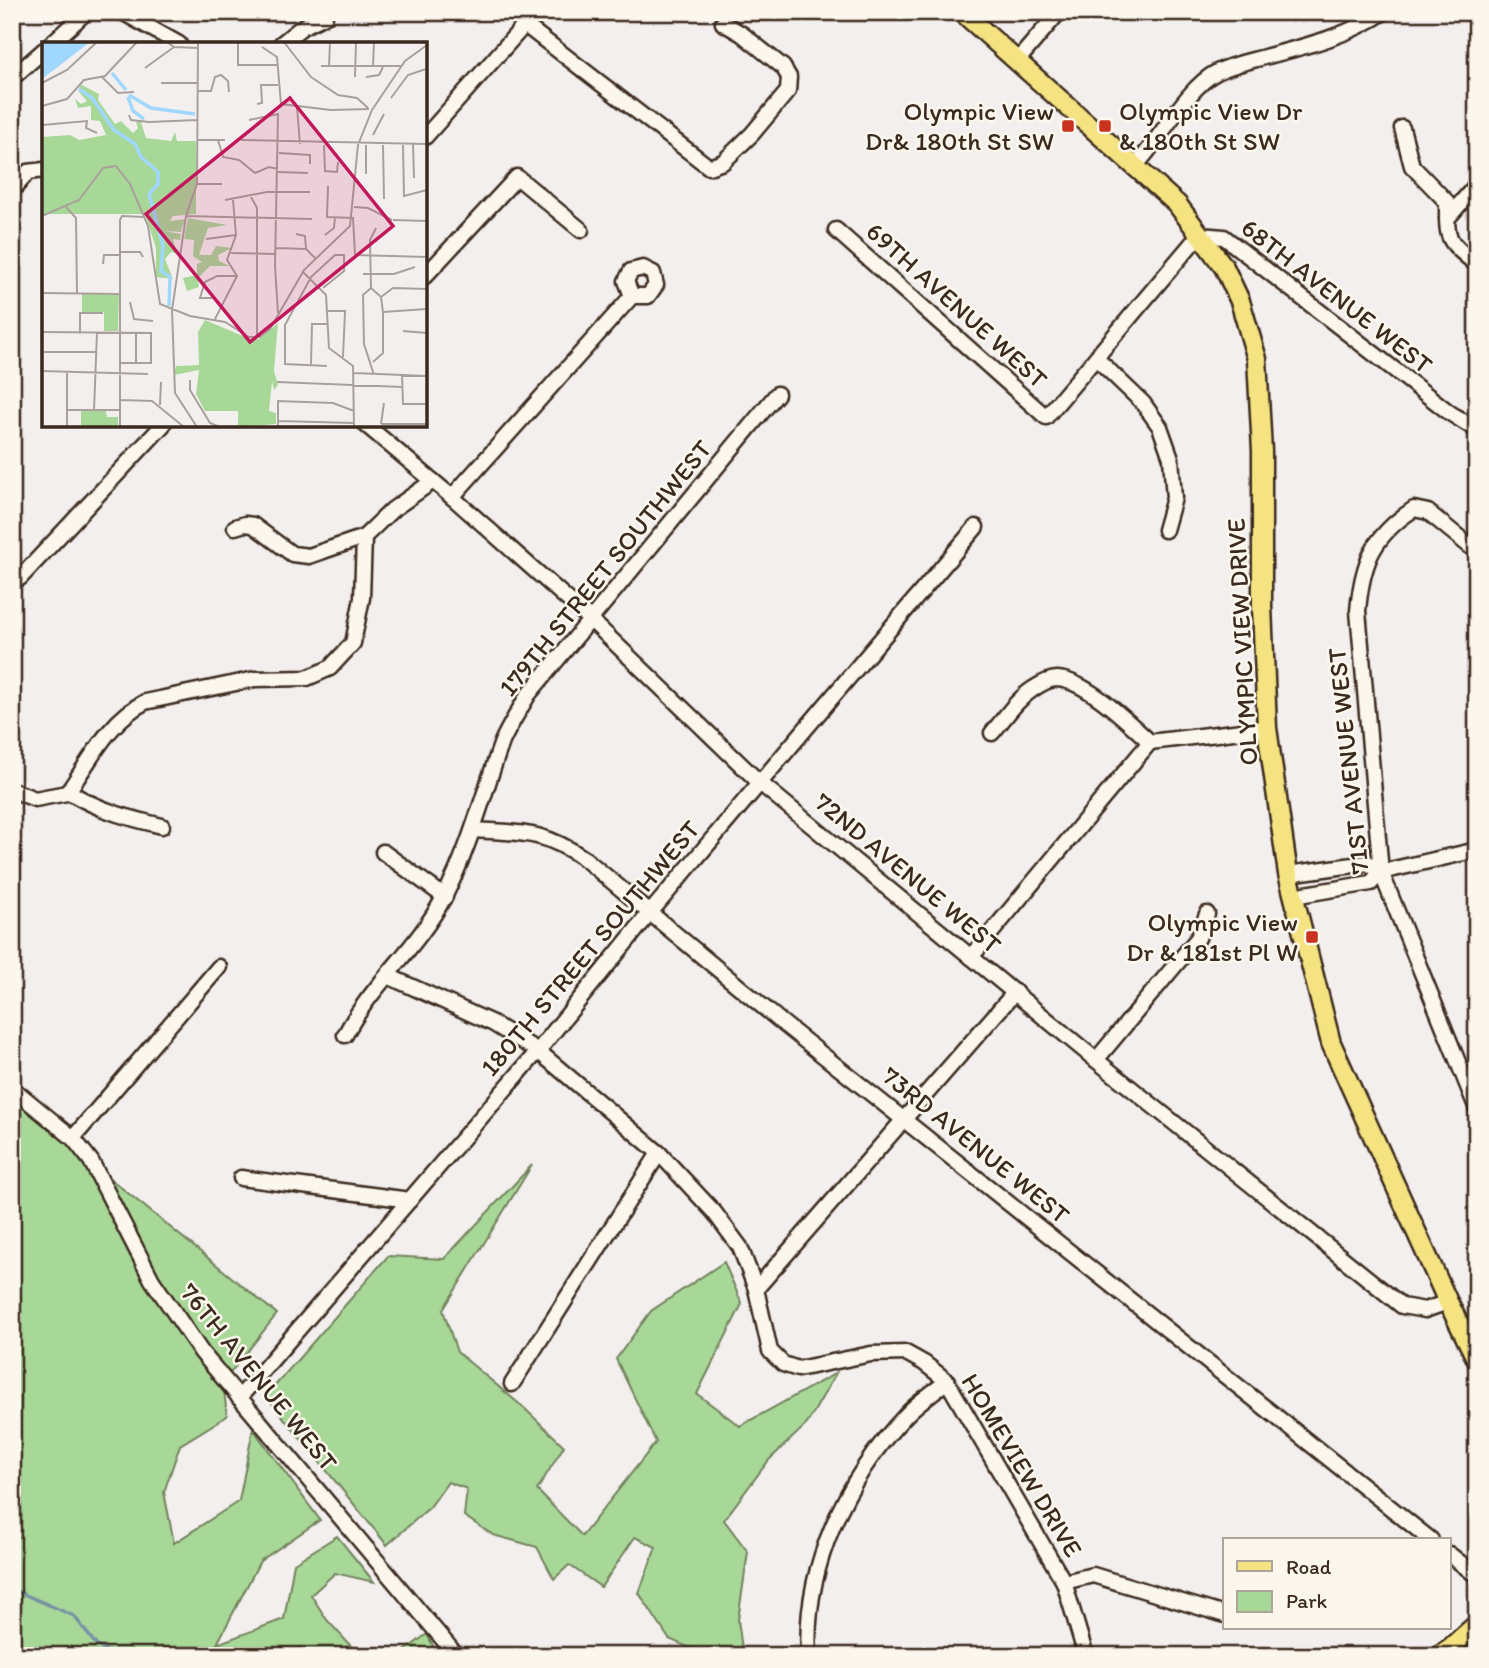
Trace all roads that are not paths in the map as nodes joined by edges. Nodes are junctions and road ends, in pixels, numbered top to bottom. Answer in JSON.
{"nodes":[{"id":1,"x":86,"y":12,"type":"edge"},
{"id":2,"x":122,"y":12,"type":"edge"},
{"id":3,"x":536,"y":12,"type":"edge"},
{"id":4,"x":962,"y":12,"type":"edge"},
{"id":5,"x":1059,"y":12,"type":"edge"},
{"id":6,"x":1384,"y":12,"type":"edge"},
{"id":7,"x":325,"y":16,"type":"dead end"},
{"id":8,"x":723,"y":23,"type":"dead end"},
{"id":9,"x":525,"y":25,"type":"junction"},
{"id":10,"x":53,"y":42,"type":"edge"},
{"id":11,"x":175,"y":42,"type":"edge"},
{"id":12,"x":283,"y":42,"type":"edge"},
{"id":13,"x":42,"y":52,"type":"edge"},
{"id":14,"x":1018,"y":60,"type":"junction"},
{"id":15,"x":12,"y":78,"type":"edge"},
{"id":16,"x":1402,"y":128,"type":"dead end"},
{"id":17,"x":427,"y":135,"type":"edge"},
{"id":18,"x":1136,"y":165,"type":"junction"},
{"id":19,"x":42,"y":170,"type":"edge"},
{"id":20,"x":1477,"y":184,"type":"edge"},
{"id":21,"x":12,"y":191,"type":"edge"},
{"id":22,"x":1447,"y":219,"type":"junction"},
{"id":23,"x":582,"y":230,"type":"dead end"},
{"id":24,"x":836,"y":230,"type":"dead end"},
{"id":25,"x":1199,"y":235,"type":"junction"},
{"id":26,"x":1477,"y":265,"type":"edge"},
{"id":27,"x":427,"y":274,"type":"edge"},
{"id":28,"x":632,"y":296,"type":"dead end"},
{"id":29,"x":1096,"y":358,"type":"junction"},
{"id":30,"x":777,"y":394,"type":"dead end"},
{"id":31,"x":161,"y":427,"type":"edge"},
{"id":32,"x":368,"y":427,"type":"edge"},
{"id":33,"x":1477,"y":430,"type":"edge"},
{"id":34,"x":433,"y":481,"type":"junction"},
{"id":35,"x":452,"y":497,"type":"junction"},
{"id":36,"x":235,"y":527,"type":"dead end"},
{"id":37,"x":976,"y":527,"type":"dead end"},
{"id":38,"x":1165,"y":530,"type":"dead end"},
{"id":39,"x":364,"y":537,"type":"junction"},
{"id":40,"x":1477,"y":552,"type":"edge"},
{"id":41,"x":20,"y":578,"type":"dead end"},
{"id":42,"x":591,"y":620,"type":"junction"},
{"id":43,"x":1267,"y":728,"type":"junction"},
{"id":44,"x":992,"y":733,"type":"dead end"},
{"id":45,"x":1150,"y":742,"type":"junction"},
{"id":46,"x":760,"y":783,"type":"junction"},
{"id":47,"x":12,"y":790,"type":"edge"},
{"id":48,"x":68,"y":791,"type":"junction"},
{"id":49,"x":162,"y":826,"type":"dead end"},
{"id":50,"x":473,"y":830,"type":"junction"},
{"id":51,"x":1477,"y":850,"type":"edge"},
{"id":52,"x":383,"y":852,"type":"dead end"},
{"id":53,"x":1381,"y":872,"type":"junction"},
{"id":54,"x":1288,"y":874,"type":"junction"},
{"id":55,"x":1293,"y":896,"type":"junction"},
{"id":56,"x":445,"y":897,"type":"junction"},
{"id":57,"x":649,"y":914,"type":"junction"},
{"id":58,"x":1207,"y":914,"type":"dead end"},
{"id":59,"x":971,"y":957,"type":"junction"},
{"id":60,"x":219,"y":967,"type":"dead end"},
{"id":61,"x":388,"y":976,"type":"junction"},
{"id":62,"x":1015,"y":992,"type":"junction"},
{"id":63,"x":345,"y":1035,"type":"dead end"},
{"id":64,"x":538,"y":1051,"type":"junction"},
{"id":65,"x":1096,"y":1060,"type":"junction"},
{"id":66,"x":12,"y":1088,"type":"edge"},
{"id":67,"x":1477,"y":1109,"type":"edge"},
{"id":68,"x":905,"y":1121,"type":"junction"},
{"id":69,"x":72,"y":1138,"type":"junction"},
{"id":70,"x":659,"y":1153,"type":"junction"},
{"id":71,"x":241,"y":1178,"type":"dead end"},
{"id":72,"x":410,"y":1200,"type":"junction"},
{"id":73,"x":756,"y":1289,"type":"junction"},
{"id":74,"x":1448,"y":1302,"type":"junction"},
{"id":75,"x":1477,"y":1360,"type":"edge"},
{"id":76,"x":947,"y":1381,"type":"junction"},
{"id":77,"x":512,"y":1384,"type":"dead end"},
{"id":78,"x":239,"y":1398,"type":"junction"},
{"id":79,"x":1428,"y":1538,"type":"edge"},
{"id":80,"x":1450,"y":1555,"type":"edge"},
{"id":81,"x":1477,"y":1576,"type":"edge"},
{"id":82,"x":1064,"y":1581,"type":"junction"},
{"id":83,"x":1223,"y":1614,"type":"edge"},
{"id":84,"x":1477,"y":1624,"type":"edge"},
{"id":85,"x":457,"y":1656,"type":"edge"},
{"id":86,"x":809,"y":1656,"type":"edge"},
{"id":87,"x":1086,"y":1656,"type":"edge"},
{"id":88,"x":1438,"y":1656,"type":"edge"}],
"edges":[{"from":1,"to":10,"type":"street"},
{"from":2,"to":11,"type":"street"},
{"from":3,"to":9,"type":"street"},
{"from":4,"to":14,"type":"main road","name":"OLYMPIC VIEW DRIVE"},
{"from":5,"to":14,"type":"street"},
{"from":6,"to":18,"type":"street"},
{"from":7,"to":12,"type":"street"},
{"from":8,"to":9,"type":"street"},
{"from":9,"to":17,"type":"street"},
{"from":13,"to":15,"type":"street"},
{"from":14,"to":18,"type":"main road","name":"OLYMPIC VIEW DRIVE"},
{"from":16,"to":22,"type":"street"},
{"from":18,"to":25,"type":"main road","name":"OLYMPIC VIEW DRIVE"},
{"from":19,"to":21,"type":"street"},
{"from":20,"to":22,"type":"street"},
{"from":22,"to":26,"type":"street"},
{"from":23,"to":27,"type":"street"},
{"from":24,"to":29,"type":"street","name":"69TH AVENUE WEST"},
{"from":25,"to":29,"type":"street"},
{"from":25,"to":33,"type":"street","name":"68TH AVENUE WEST"},
{"from":25,"to":43,"type":"main road","name":"OLYMPIC VIEW DRIVE"},
{"from":28,"to":35,"type":"street"},
{"from":29,"to":38,"type":"street"},
{"from":30,"to":42,"type":"street","name":"179TH STREET SOUTHWEST"},
{"from":31,"to":41,"type":"street"},
{"from":32,"to":34,"type":"street","name":"72ND AVENUE WEST"},
{"from":34,"to":35,"type":"street","name":"72ND AVENUE WEST"},
{"from":34,"to":39,"type":"street"},
{"from":35,"to":42,"type":"street","name":"72ND AVENUE WEST"},
{"from":36,"to":39,"type":"street"},
{"from":37,"to":46,"type":"street","name":"180TH STREET SOUTHWEST"},
{"from":39,"to":48,"type":"street"},
{"from":40,"to":53,"type":"street","name":"71ST AVENUE WEST"},
{"from":42,"to":46,"type":"street","name":"72ND AVENUE WEST"},
{"from":42,"to":50,"type":"street","name":"179TH STREET SOUTHWEST"},
{"from":43,"to":45,"type":"street"},
{"from":43,"to":54,"type":"main road","name":"OLYMPIC VIEW DRIVE"},
{"from":44,"to":45,"type":"street"},
{"from":45,"to":59,"type":"street"},
{"from":46,"to":57,"type":"street","name":"180TH STREET SOUTHWEST"},
{"from":46,"to":59,"type":"street","name":"72ND AVENUE WEST"},
{"from":47,"to":48,"type":"street"},
{"from":48,"to":49,"type":"street"},
{"from":50,"to":56,"type":"street","name":"179TH STREET SOUTHWEST"},
{"from":50,"to":57,"type":"street","name":"73RD AVENUE WEST"},
{"from":51,"to":53,"type":"street"},
{"from":52,"to":56,"type":"street"},
{"from":53,"to":54,"type":"street"},
{"from":53,"to":55,"type":"street"},
{"from":53,"to":67,"type":"street","name":"71ST AVENUE WEST"},
{"from":54,"to":55,"type":"main road","name":"OLYMPIC VIEW DRIVE"},
{"from":55,"to":74,"type":"main road","name":"OLYMPIC VIEW DRIVE"},
{"from":56,"to":61,"type":"street","name":"179TH STREET SOUTHWEST"},
{"from":57,"to":64,"type":"street","name":"180TH STREET SOUTHWEST"},
{"from":57,"to":68,"type":"street","name":"73RD AVENUE WEST"},
{"from":58,"to":65,"type":"street"},
{"from":59,"to":62,"type":"street","name":"72ND AVENUE WEST"},
{"from":60,"to":69,"type":"street"},
{"from":61,"to":63,"type":"street","name":"179TH STREET SOUTHWEST"},
{"from":61,"to":64,"type":"street","name":"HOMEVIEW DRIVE"},
{"from":62,"to":65,"type":"street","name":"72ND AVENUE WEST"},
{"from":62,"to":68,"type":"street"},
{"from":64,"to":70,"type":"street","name":"HOMEVIEW DRIVE"},
{"from":64,"to":72,"type":"street","name":"180TH STREET SOUTHWEST"},
{"from":65,"to":74,"type":"street","name":"72ND AVENUE WEST"},
{"from":66,"to":69,"type":"street","name":"76TH AVENUE WEST"},
{"from":68,"to":73,"type":"street"},
{"from":68,"to":79,"type":"street","name":"73RD AVENUE WEST"},
{"from":69,"to":78,"type":"street","name":"76TH AVENUE WEST"},
{"from":70,"to":73,"type":"street","name":"HOMEVIEW DRIVE"},
{"from":70,"to":77,"type":"street"},
{"from":71,"to":72,"type":"street"},
{"from":72,"to":78,"type":"street","name":"180TH STREET SOUTHWEST"},
{"from":73,"to":76,"type":"street","name":"HOMEVIEW DRIVE"},
{"from":74,"to":75,"type":"main road","name":"OLYMPIC VIEW DRIVE"},
{"from":76,"to":82,"type":"street","name":"HOMEVIEW DRIVE"},
{"from":76,"to":86,"type":"street"},
{"from":78,"to":85,"type":"street","name":"76TH AVENUE WEST"},
{"from":80,"to":81,"type":"street"},
{"from":82,"to":83,"type":"street"},
{"from":82,"to":87,"type":"street","name":"HOMEVIEW DRIVE"},
{"from":84,"to":88,"type":"main road"}]}
